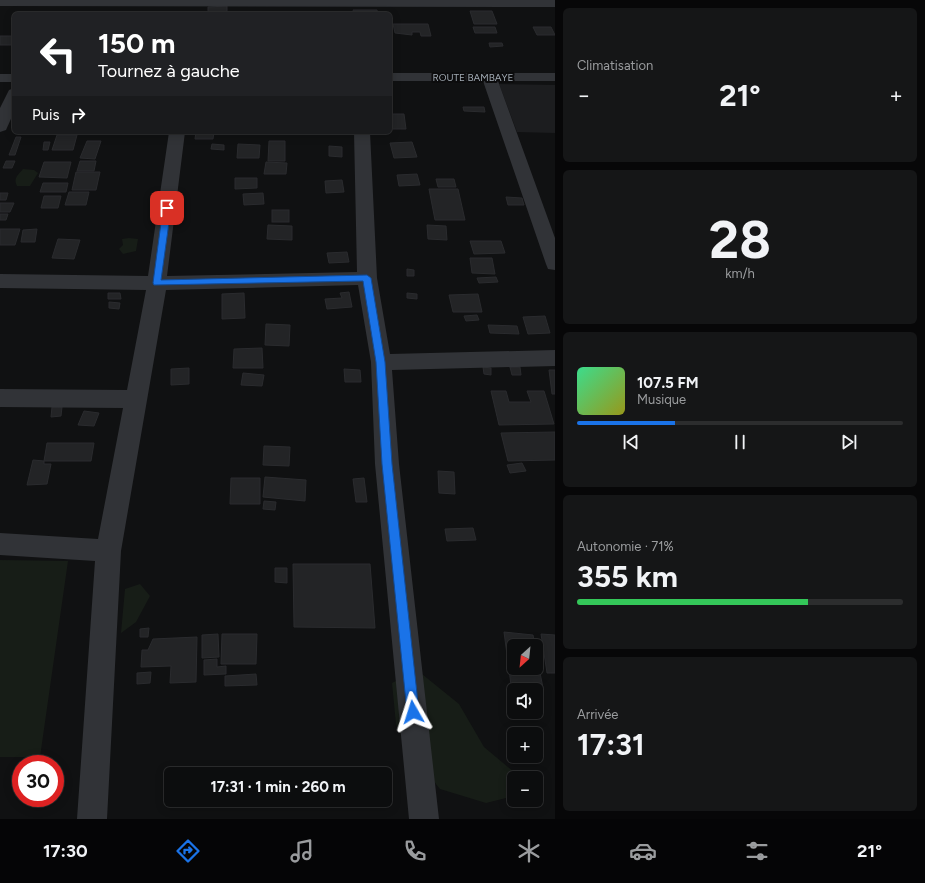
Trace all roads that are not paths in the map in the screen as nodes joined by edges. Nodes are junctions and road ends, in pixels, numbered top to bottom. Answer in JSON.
{"nodes":[{"id":1,"x":416,"y":1,"type":"edge"},
{"id":2,"x":0,"y":2,"type":"edge"},
{"id":3,"x":555,"y":3,"type":"edge"},
{"id":4,"x":190,"y":5,"type":"edge"},
{"id":5,"x":392,"y":77,"type":"edge"},
{"id":6,"x":489,"y":77,"type":"junction"},
{"id":7,"x":555,"y":77,"type":"edge"},
{"id":8,"x":0,"y":78,"type":"edge"},
{"id":9,"x":12,"y":78,"type":"edge"},
{"id":10,"x":12,"y":98,"type":"edge"},
{"id":11,"x":0,"y":127,"type":"edge"},
{"id":12,"x":177,"y":134,"type":"edge"},
{"id":13,"x":362,"y":134,"type":"edge"},
{"id":14,"x":555,"y":264,"type":"edge"},
{"id":15,"x":367,"y":278,"type":"junction"},
{"id":16,"x":0,"y":281,"type":"edge"},
{"id":17,"x":157,"y":283,"type":"junction"},
{"id":18,"x":555,"y":358,"type":"edge"},
{"id":19,"x":381,"y":362,"type":"junction"},
{"id":20,"x":0,"y":398,"type":"edge"},
{"id":21,"x":136,"y":399,"type":"junction"},
{"id":22,"x":0,"y":544,"type":"edge"},
{"id":23,"x":108,"y":551,"type":"junction"},
{"id":24,"x":92,"y":819,"type":"edge"},
{"id":25,"x":424,"y":819,"type":"edge"}],
"edges":[{"from":1,"to":3,"type":"street"},
{"from":1,"to":4,"type":"street"},
{"from":2,"to":4,"type":"street"},
{"from":5,"to":6,"type":"street","name":"ROUTE BAMBAYE"},
{"from":6,"to":7,"type":"street","name":"ROUTE BAMBAYE"},
{"from":6,"to":14,"type":"street"},
{"from":8,"to":9,"type":"street"},
{"from":10,"to":11,"type":"street"},
{"from":12,"to":17,"type":"street"},
{"from":13,"to":15,"type":"street"},
{"from":15,"to":17,"type":"street"},
{"from":15,"to":19,"type":"street"},
{"from":16,"to":17,"type":"street"},
{"from":17,"to":21,"type":"street"},
{"from":18,"to":19,"type":"street"},
{"from":19,"to":25,"type":"street"},
{"from":20,"to":21,"type":"street"},
{"from":21,"to":23,"type":"street"},
{"from":22,"to":23,"type":"street"},
{"from":23,"to":24,"type":"street"}]}
